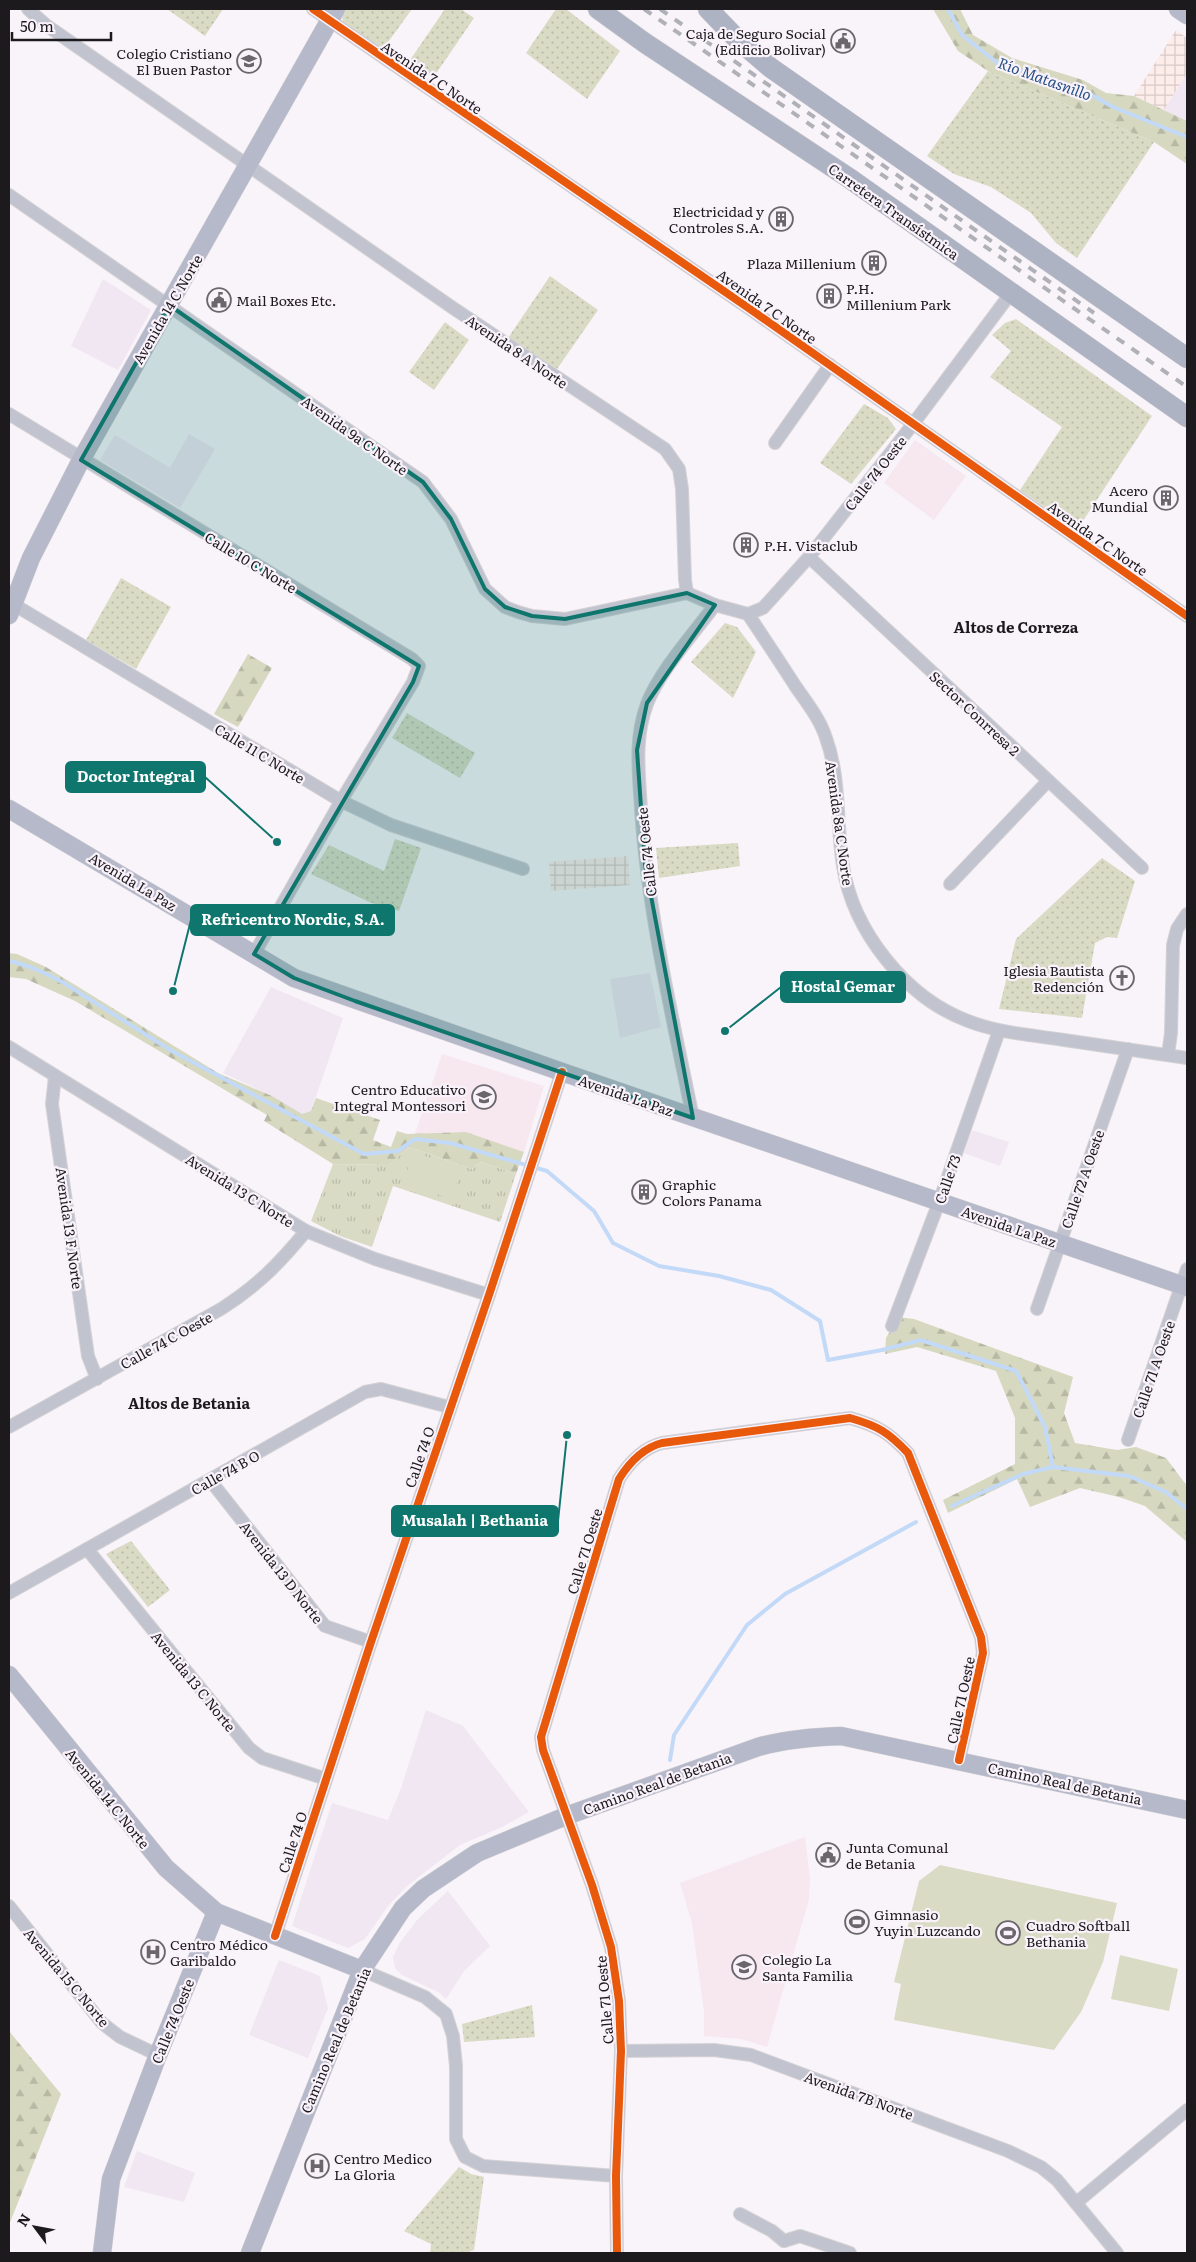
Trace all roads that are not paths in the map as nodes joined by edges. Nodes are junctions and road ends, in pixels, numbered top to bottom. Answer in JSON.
{"nodes":[{"id":1,"x":28,"y":9,"type":"edge"},
{"id":2,"x":313,"y":9,"type":"edge"},
{"id":3,"x":598,"y":9,"type":"edge"},
{"id":4,"x":618,"y":9,"type":"edge"},
{"id":5,"x":697,"y":9,"type":"edge"},
{"id":6,"x":708,"y":9,"type":"edge"},
{"id":7,"x":1178,"y":9,"type":"edge"},
{"id":8,"x":332,"y":15,"type":"edge"},
{"id":9,"x":1187,"y":15,"type":"edge"},
{"id":10,"x":736,"y":38,"type":"junction"},
{"id":11,"x":646,"y":43,"type":"junction"},
{"id":12,"x":248,"y":165,"type":"junction"},
{"id":13,"x":9,"y":195,"type":"edge"},
{"id":14,"x":1011,"y":293,"type":"junction"},
{"id":15,"x":169,"y":305,"type":"junction"},
{"id":16,"x":1187,"y":358,"type":"edge"},
{"id":17,"x":830,"y":365,"type":"junction"},
{"id":18,"x":9,"y":414,"type":"edge"},
{"id":19,"x":1187,"y":417,"type":"edge"},
{"id":20,"x":913,"y":424,"type":"junction"},
{"id":21,"x":775,"y":443,"type":"dead end"},
{"id":22,"x":81,"y":460,"type":"junction"},
{"id":23,"x":809,"y":557,"type":"junction"},
{"id":24,"x":687,"y":593,"type":"junction"},
{"id":25,"x":715,"y":605,"type":"junction"},
{"id":26,"x":11,"y":610,"type":"edge"},
{"id":27,"x":748,"y":614,"type":"junction"},
{"id":28,"x":1187,"y":616,"type":"edge"},
{"id":29,"x":1048,"y":781,"type":"junction"},
{"id":30,"x":341,"y":801,"type":"junction"},
{"id":31,"x":9,"y":809,"type":"edge"},
{"id":32,"x":1142,"y":868,"type":"dead end"},
{"id":33,"x":523,"y":869,"type":"dead end"},
{"id":34,"x":950,"y":884,"type":"dead end"},
{"id":35,"x":1187,"y":914,"type":"edge"},
{"id":36,"x":254,"y":954,"type":"junction"},
{"id":37,"x":999,"y":1031,"type":"junction"},
{"id":38,"x":9,"y":1047,"type":"edge"},
{"id":39,"x":1128,"y":1049,"type":"junction"},
{"id":40,"x":1168,"y":1055,"type":"junction"},
{"id":41,"x":1187,"y":1058,"type":"edge"},
{"id":42,"x":562,"y":1072,"type":"junction"},
{"id":43,"x":55,"y":1076,"type":"junction"},
{"id":44,"x":693,"y":1118,"type":"junction"},
{"id":45,"x":939,"y":1202,"type":"junction"},
{"id":46,"x":306,"y":1231,"type":"junction"},
{"id":47,"x":1060,"y":1243,"type":"junction"},
{"id":48,"x":1185,"y":1280,"type":"edge"},
{"id":49,"x":489,"y":1296,"type":"junction"},
{"id":50,"x":1037,"y":1309,"type":"dead end"},
{"id":51,"x":892,"y":1326,"type":"dead end"},
{"id":52,"x":97,"y":1378,"type":"junction"},
{"id":53,"x":450,"y":1407,"type":"junction"},
{"id":54,"x":9,"y":1427,"type":"edge"},
{"id":55,"x":1128,"y":1440,"type":"dead end"},
{"id":56,"x":210,"y":1480,"type":"junction"},
{"id":57,"x":86,"y":1549,"type":"junction"},
{"id":58,"x":9,"y":1593,"type":"edge"},
{"id":59,"x":371,"y":1642,"type":"junction"},
{"id":60,"x":9,"y":1675,"type":"edge"},
{"id":61,"x":959,"y":1760,"type":"junction"},
{"id":62,"x":326,"y":1779,"type":"junction"},
{"id":63,"x":1187,"y":1810,"type":"edge"},
{"id":64,"x":566,"y":1816,"type":"junction"},
{"id":65,"x":9,"y":1906,"type":"edge"},
{"id":66,"x":216,"y":1912,"type":"junction"},
{"id":67,"x":275,"y":1936,"type":"junction"},
{"id":68,"x":362,"y":1970,"type":"junction"},
{"id":69,"x":621,"y":2051,"type":"junction"},
{"id":70,"x":158,"y":2056,"type":"junction"},
{"id":71,"x":1187,"y":2110,"type":"edge"},
{"id":72,"x":616,"y":2176,"type":"junction"},
{"id":73,"x":1076,"y":2203,"type":"junction"},
{"id":74,"x":740,"y":2214,"type":"dead end"},
{"id":75,"x":784,"y":2241,"type":"junction"},
{"id":76,"x":102,"y":2253,"type":"edge"},
{"id":77,"x":250,"y":2253,"type":"edge"},
{"id":78,"x":617,"y":2253,"type":"edge"},
{"id":79,"x":779,"y":2253,"type":"edge"},
{"id":80,"x":850,"y":2253,"type":"edge"},
{"id":81,"x":1117,"y":2253,"type":"edge"}],
"edges":[{"from":1,"to":12,"type":"street","name":"Avenida 8 A Norte"},
{"from":2,"to":8,"type":"street","name":"Avenida 7 C Norte"},
{"from":3,"to":11,"type":"main road","name":"Carretera Transístmica"},
{"from":4,"to":11,"type":"main road"},
{"from":5,"to":10,"type":"main road"},
{"from":6,"to":10,"type":"main road"},
{"from":7,"to":9,"type":"street"},
{"from":8,"to":12,"type":"street","name":"Avenida 14 C Norte"},
{"from":8,"to":17,"type":"street","name":"Avenida 7 C Norte"},
{"from":10,"to":16,"type":"main road"},
{"from":11,"to":14,"type":"main road","name":"Carretera Transístmica"},
{"from":12,"to":15,"type":"street","name":"Avenida 14 C Norte"},
{"from":12,"to":24,"type":"street","name":"Avenida 8 A Norte"},
{"from":13,"to":15,"type":"street","name":"Avenida 9a C Norte"},
{"from":14,"to":19,"type":"main road","name":"Carretera Transístmica"},
{"from":14,"to":20,"type":"street","name":"Calle 74 Oeste"},
{"from":15,"to":22,"type":"street","name":"Avenida 14 C Norte"},
{"from":15,"to":24,"type":"street","name":"Avenida 9a C Norte"},
{"from":17,"to":20,"type":"street","name":"Avenida 7 C Norte"},
{"from":17,"to":21,"type":"street"},
{"from":18,"to":22,"type":"street","name":"Calle 10 C Norte"},
{"from":20,"to":23,"type":"street","name":"Calle 74 Oeste"},
{"from":20,"to":28,"type":"street","name":"Avenida 7 C Norte"},
{"from":22,"to":26,"type":"street","name":"Avenida 14 C Norte"},
{"from":22,"to":30,"type":"street","name":"Calle 10 C Norte"},
{"from":23,"to":27,"type":"street","name":"Calle 74 Oeste"},
{"from":23,"to":29,"type":"street","name":"Sector Conrresa 2"},
{"from":24,"to":25,"type":"street"},
{"from":25,"to":27,"type":"street"},
{"from":25,"to":44,"type":"street","name":"Calle 74 Oeste"},
{"from":26,"to":30,"type":"street","name":"Calle 11 C Norte"},
{"from":27,"to":37,"type":"street","name":"Avenida 8a C Norte"},
{"from":29,"to":32,"type":"street","name":"Sector Conrresa 2"},
{"from":29,"to":34,"type":"street"},
{"from":30,"to":33,"type":"street","name":"Calle 11 C Norte"},
{"from":30,"to":36,"type":"street"},
{"from":31,"to":36,"type":"street","name":"Avenida La Paz"},
{"from":35,"to":40,"type":"street"},
{"from":36,"to":42,"type":"street","name":"Avenida La Paz"},
{"from":37,"to":39,"type":"street","name":"Avenida 8a C Norte"},
{"from":37,"to":45,"type":"street","name":"Calle 73"},
{"from":38,"to":43,"type":"street","name":"Avenida 13 C Norte"},
{"from":39,"to":40,"type":"street","name":"Avenida 8a C Norte"},
{"from":39,"to":47,"type":"street","name":"Calle 72 A Oeste"},
{"from":40,"to":41,"type":"street","name":"Avenida 8a C Norte"},
{"from":42,"to":44,"type":"street","name":"Avenida La Paz"},
{"from":42,"to":49,"type":"street","name":"Calle 74 O"},
{"from":43,"to":46,"type":"street","name":"Avenida 13 C Norte"},
{"from":43,"to":52,"type":"street","name":"Avenida 13 F Norte"},
{"from":44,"to":45,"type":"street","name":"Avenida La Paz"},
{"from":45,"to":47,"type":"street","name":"Avenida La Paz"},
{"from":45,"to":51,"type":"street","name":"Calle 73"},
{"from":46,"to":49,"type":"street","name":"Avenida 13 C Norte"},
{"from":46,"to":52,"type":"street","name":"Calle 74 C Oeste"},
{"from":47,"to":48,"type":"street","name":"Avenida La Paz"},
{"from":47,"to":50,"type":"street","name":"Calle 72 A Oeste"},
{"from":48,"to":55,"type":"street","name":"Calle 71 A Oeste"},
{"from":49,"to":53,"type":"street","name":"Calle 74 O"},
{"from":52,"to":54,"type":"street","name":"Calle 74 C Oeste"},
{"from":53,"to":56,"type":"street","name":"Calle 74 B O"},
{"from":53,"to":59,"type":"street","name":"Calle 74 O"},
{"from":56,"to":57,"type":"street","name":"Calle 74 B O"},
{"from":56,"to":59,"type":"street","name":"Avenida 13 D Norte"},
{"from":57,"to":58,"type":"street","name":"Calle 74 B O"},
{"from":57,"to":62,"type":"street","name":"Avenida 13 C Norte"},
{"from":59,"to":62,"type":"street","name":"Calle 74 O"},
{"from":60,"to":66,"type":"street","name":"Avenida 14 C Norte"},
{"from":61,"to":63,"type":"street","name":"Camino Real de Betania"},
{"from":61,"to":64,"type":"street","name":"Camino Real de Betania"},
{"from":61,"to":64,"type":"street","name":"Calle 71 Oeste"},
{"from":62,"to":67,"type":"street","name":"Calle 74 O"},
{"from":64,"to":68,"type":"street","name":"Camino Real de Betania"},
{"from":64,"to":69,"type":"street","name":"Calle 71 Oeste"},
{"from":65,"to":70,"type":"street","name":"Avenida 15 C Norte"},
{"from":66,"to":67,"type":"street"},
{"from":66,"to":70,"type":"street","name":"Calle 74 Oeste"},
{"from":67,"to":68,"type":"street"},
{"from":68,"to":72,"type":"street"},
{"from":68,"to":77,"type":"street","name":"Camino Real de Betania"},
{"from":69,"to":72,"type":"street","name":"Calle 71 Oeste"},
{"from":69,"to":73,"type":"street","name":"Avenida 7B Norte"},
{"from":70,"to":76,"type":"street","name":"Calle 74 Oeste"},
{"from":71,"to":73,"type":"street"},
{"from":72,"to":78,"type":"street","name":"Calle 71 Oeste"},
{"from":73,"to":81,"type":"street","name":"Avenida 7B Norte"},
{"from":74,"to":75,"type":"street"},
{"from":75,"to":79,"type":"street"},
{"from":75,"to":80,"type":"street"}]}
